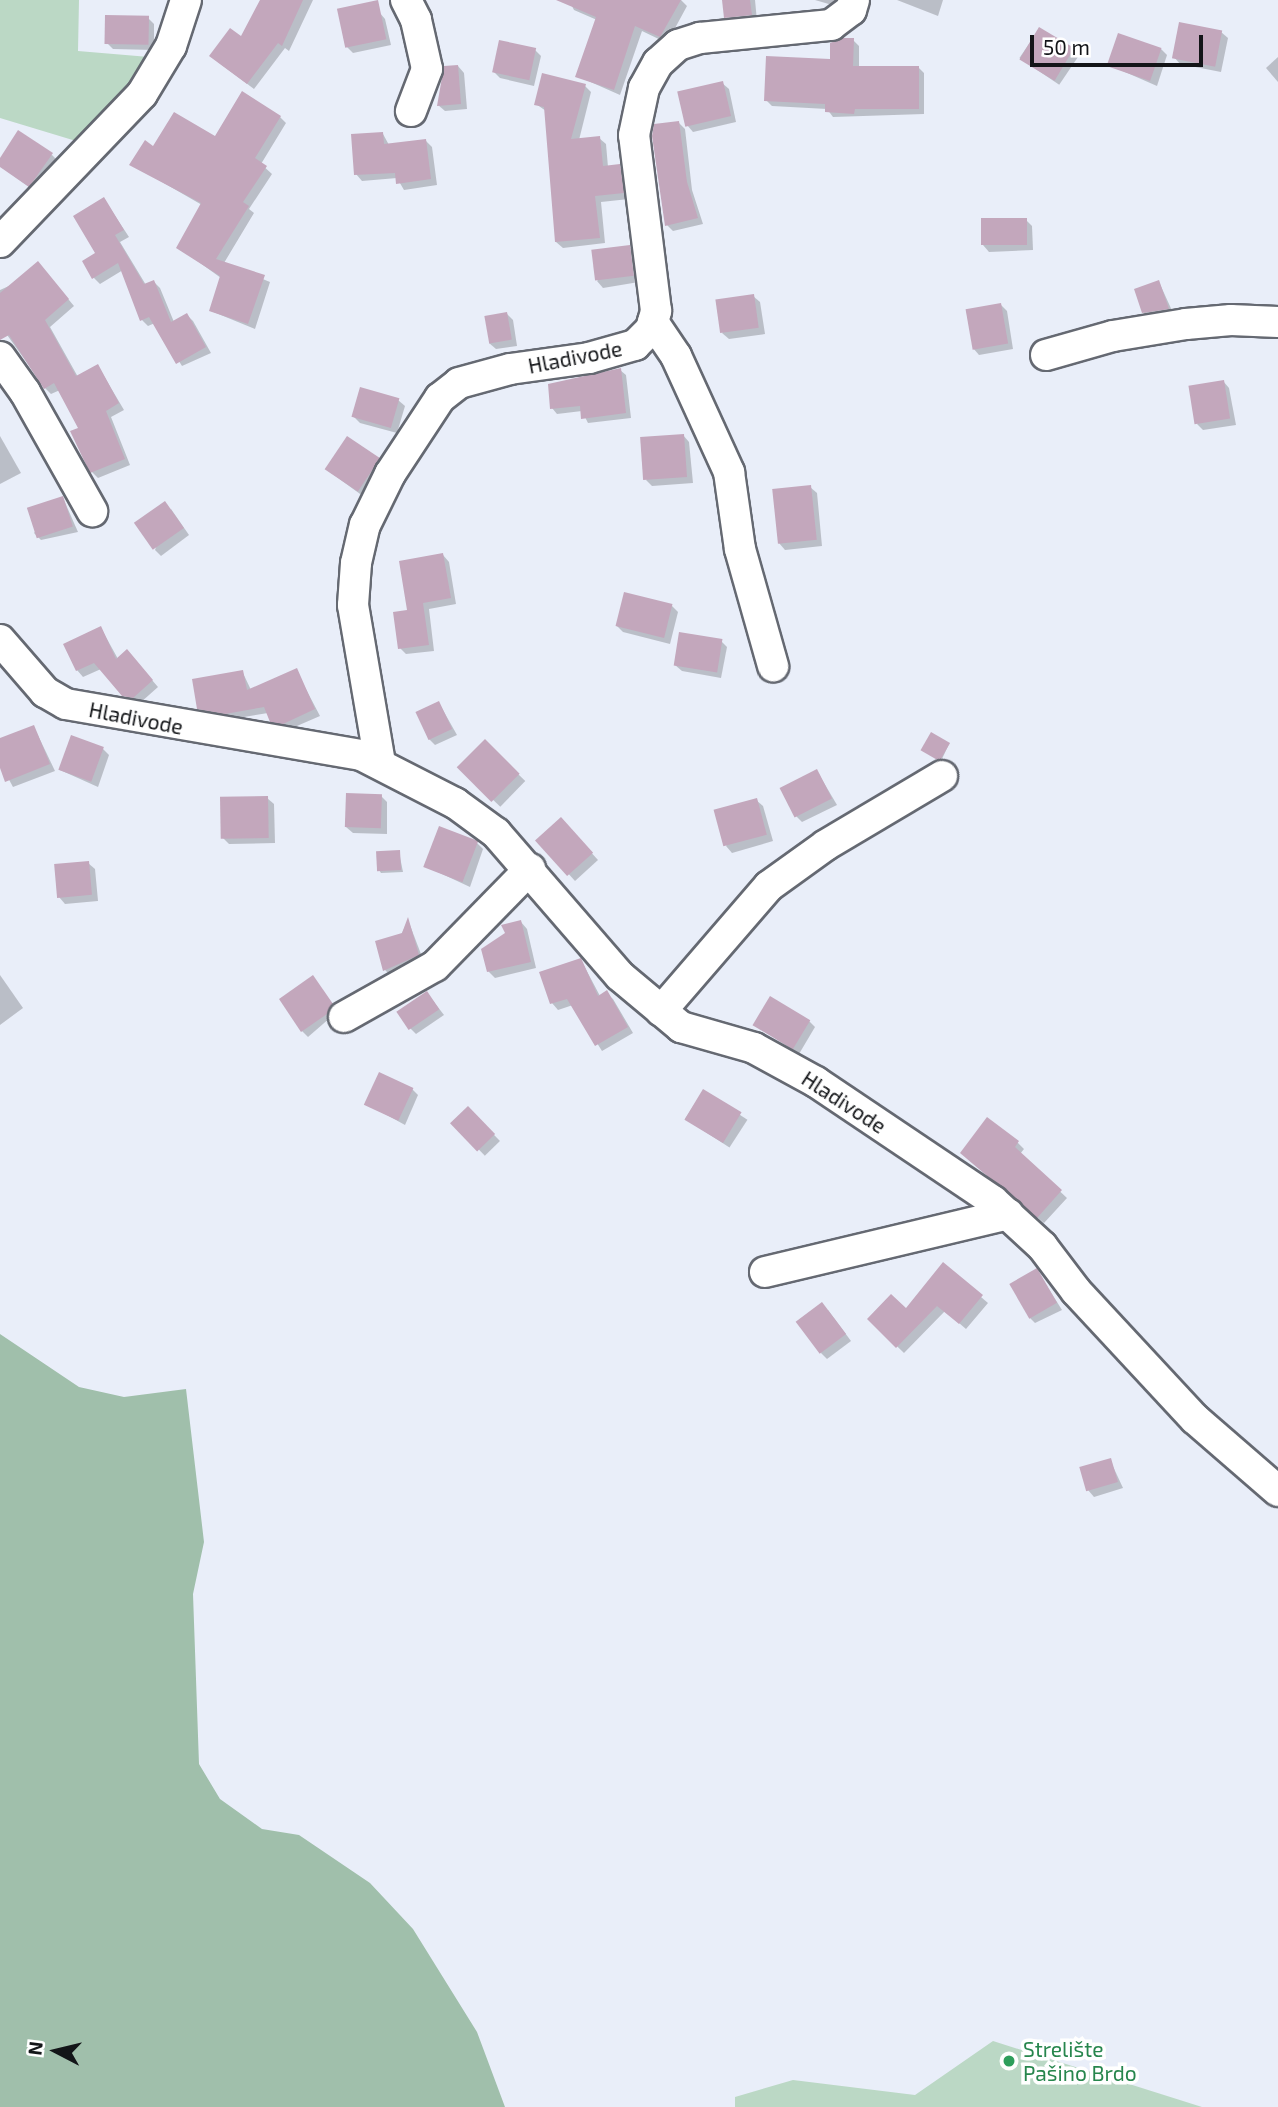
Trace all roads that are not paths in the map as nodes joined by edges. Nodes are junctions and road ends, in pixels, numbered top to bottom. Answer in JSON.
{"nodes":[{"id":1,"x":186,"y":0,"type":"edge"},
{"id":2,"x":406,"y":0,"type":"edge"},
{"id":3,"x":854,"y":0,"type":"edge"},
{"id":4,"x":411,"y":111,"type":"dead end"},
{"id":5,"x":0,"y":242,"type":"edge"},
{"id":6,"x":653,"y":322,"type":"junction"},
{"id":7,"x":1278,"y":322,"type":"edge"},
{"id":8,"x":1046,"y":355,"type":"dead end"},
{"id":9,"x":0,"y":357,"type":"edge"},
{"id":10,"x":92,"y":511,"type":"dead end"},
{"id":11,"x":0,"y":640,"type":"edge"},
{"id":12,"x":773,"y":666,"type":"dead end"},
{"id":13,"x":380,"y":764,"type":"junction"},
{"id":14,"x":942,"y":776,"type":"dead end"},
{"id":15,"x":530,"y":869,"type":"junction"},
{"id":16,"x":661,"y":1011,"type":"junction"},
{"id":17,"x":344,"y":1017,"type":"dead end"},
{"id":18,"x":1008,"y":1214,"type":"junction"},
{"id":19,"x":765,"y":1272,"type":"dead end"},
{"id":20,"x":1278,"y":1491,"type":"edge"}],
"edges":[{"from":1,"to":5,"type":"street"},
{"from":2,"to":4,"type":"street"},
{"from":3,"to":6,"type":"street"},
{"from":6,"to":12,"type":"street"},
{"from":6,"to":13,"type":"street","name":"Hladivode"},
{"from":7,"to":8,"type":"street"},
{"from":9,"to":10,"type":"street"},
{"from":11,"to":13,"type":"street","name":"Hladivode"},
{"from":13,"to":15,"type":"street","name":"Hladivode"},
{"from":14,"to":16,"type":"street"},
{"from":15,"to":16,"type":"street","name":"Hladivode"},
{"from":15,"to":17,"type":"street"},
{"from":16,"to":18,"type":"street","name":"Hladivode"},
{"from":18,"to":19,"type":"street"},
{"from":18,"to":20,"type":"street","name":"Hladivode"}]}
